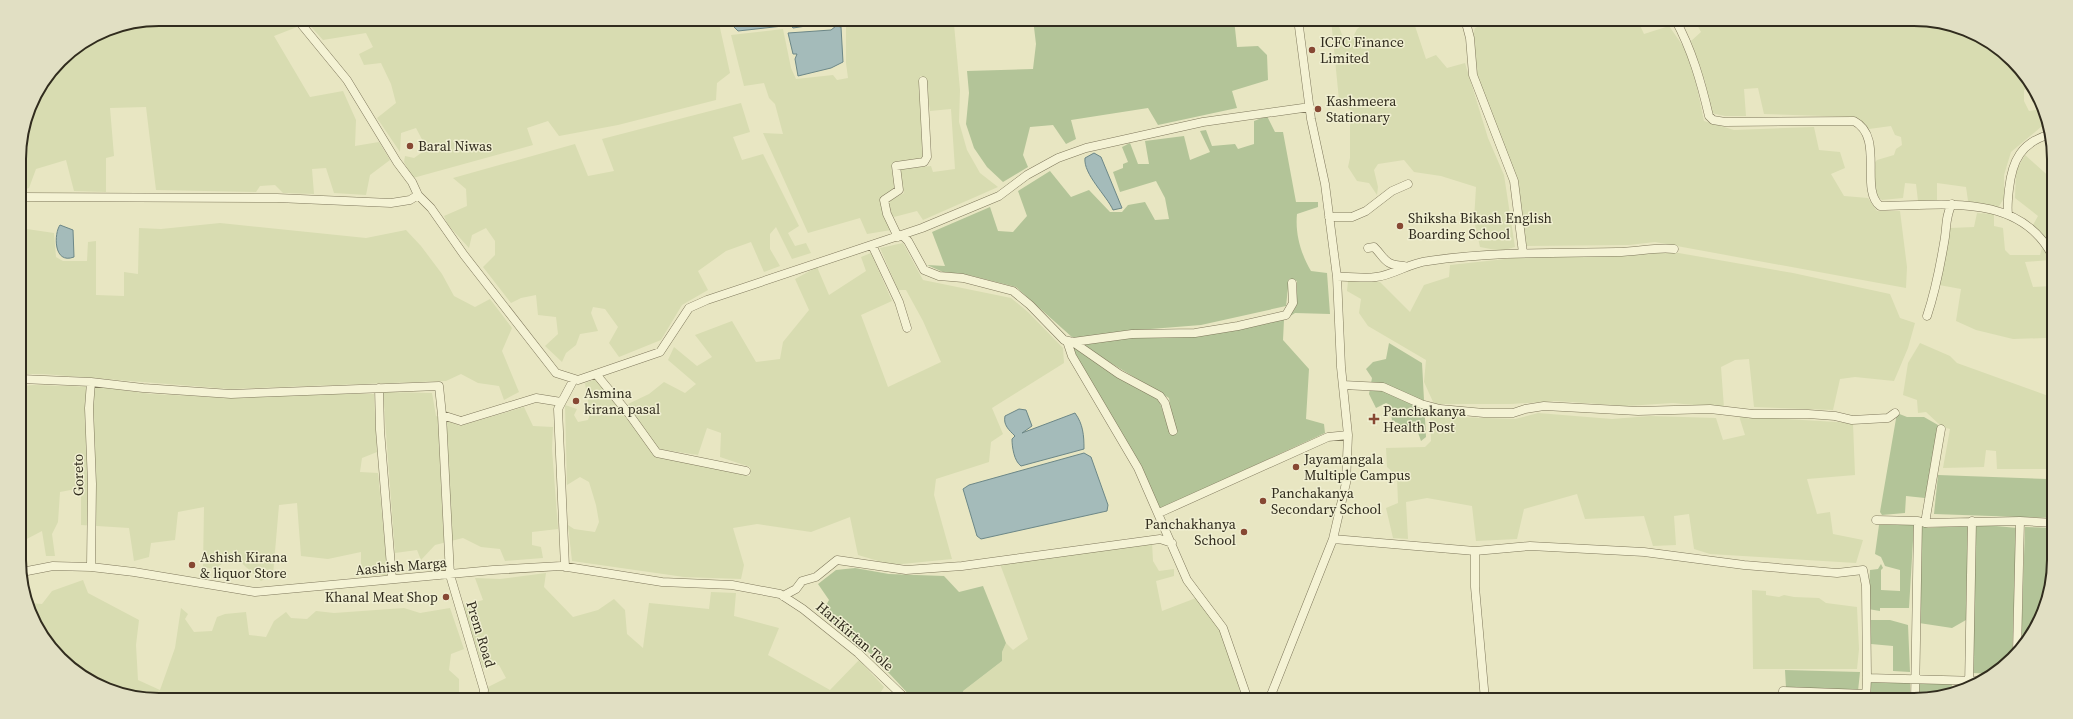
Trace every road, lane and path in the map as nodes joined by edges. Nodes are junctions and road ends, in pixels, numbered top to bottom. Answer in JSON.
{"nodes":[{"id":1,"x":303,"y":26,"type":"edge"},
{"id":2,"x":1299,"y":26,"type":"edge"},
{"id":3,"x":1467,"y":26,"type":"edge"},
{"id":4,"x":1678,"y":26,"type":"edge"},
{"id":5,"x":923,"y":81,"type":"dead end"},
{"id":6,"x":1310,"y":107,"type":"junction"},
{"id":7,"x":2045,"y":136,"type":"edge"},
{"id":8,"x":1408,"y":184,"type":"dead end"},
{"id":9,"x":418,"y":195,"type":"junction"},
{"id":10,"x":26,"y":197,"type":"edge"},
{"id":11,"x":1952,"y":204,"type":"junction"},
{"id":12,"x":2008,"y":214,"type":"junction"},
{"id":13,"x":1329,"y":217,"type":"junction"},
{"id":14,"x":900,"y":236,"type":"junction"},
{"id":15,"x":872,"y":245,"type":"junction"},
{"id":16,"x":2047,"y":247,"type":"edge"},
{"id":17,"x":1368,"y":248,"type":"dead end"},
{"id":18,"x":1674,"y":249,"type":"dead end"},
{"id":19,"x":1523,"y":253,"type":"junction"},
{"id":20,"x":1405,"y":266,"type":"junction"},
{"id":21,"x":1337,"y":276,"type":"junction"},
{"id":22,"x":1292,"y":283,"type":"dead end"},
{"id":23,"x":1927,"y":316,"type":"dead end"},
{"id":24,"x":907,"y":328,"type":"dead end"},
{"id":25,"x":1070,"y":341,"type":"junction"},
{"id":26,"x":596,"y":374,"type":"junction"},
{"id":27,"x":26,"y":379,"type":"edge"},
{"id":28,"x":574,"y":379,"type":"junction"},
{"id":29,"x":92,"y":382,"type":"junction"},
{"id":30,"x":1343,"y":385,"type":"junction"},
{"id":31,"x":379,"y":388,"type":"junction"},
{"id":32,"x":561,"y":402,"type":"junction"},
{"id":33,"x":1894,"y":413,"type":"dead end"},
{"id":34,"x":442,"y":415,"type":"junction"},
{"id":35,"x":1941,"y":429,"type":"dead end"},
{"id":36,"x":1173,"y":431,"type":"dead end"},
{"id":37,"x":1348,"y":435,"type":"junction"},
{"id":38,"x":746,"y":471,"type":"dead end"},
{"id":39,"x":1159,"y":513,"type":"junction"},
{"id":40,"x":1876,"y":520,"type":"dead end"},
{"id":41,"x":1972,"y":521,"type":"junction"},
{"id":42,"x":2020,"y":521,"type":"junction"},
{"id":43,"x":1922,"y":522,"type":"junction"},
{"id":44,"x":2047,"y":523,"type":"edge"},
{"id":45,"x":1333,"y":539,"type":"junction"},
{"id":46,"x":1172,"y":543,"type":"junction"},
{"id":47,"x":1475,"y":551,"type":"junction"},
{"id":48,"x":91,"y":567,"type":"junction"},
{"id":49,"x":565,"y":567,"type":"junction"},
{"id":50,"x":27,"y":571,"type":"edge"},
{"id":51,"x":450,"y":575,"type":"junction"},
{"id":52,"x":392,"y":579,"type":"junction"},
{"id":53,"x":783,"y":596,"type":"junction"},
{"id":54,"x":2017,"y":644,"type":"edge"},
{"id":55,"x":1866,"y":678,"type":"junction"},
{"id":56,"x":1916,"y":680,"type":"junction"},
{"id":57,"x":1969,"y":681,"type":"edge"},
{"id":58,"x":1961,"y":684,"type":"edge"},
{"id":59,"x":484,"y":693,"type":"edge"},
{"id":60,"x":899,"y":693,"type":"edge"},
{"id":61,"x":1246,"y":693,"type":"edge"},
{"id":62,"x":1273,"y":693,"type":"edge"},
{"id":63,"x":1484,"y":693,"type":"edge"},
{"id":64,"x":1784,"y":693,"type":"edge"},
{"id":65,"x":1811,"y":693,"type":"edge"},
{"id":66,"x":1866,"y":693,"type":"edge"},
{"id":67,"x":1915,"y":693,"type":"edge"}],
"edges":[{"from":1,"to":9,"type":"street"},
{"from":2,"to":6,"type":"street"},
{"from":3,"to":19,"type":"street"},
{"from":4,"to":11,"type":"street"},
{"from":5,"to":14,"type":"street"},
{"from":6,"to":13,"type":"street"},
{"from":6,"to":14,"type":"street"},
{"from":7,"to":12,"type":"street"},
{"from":8,"to":13,"type":"street"},
{"from":9,"to":10,"type":"street"},
{"from":9,"to":28,"type":"street"},
{"from":11,"to":12,"type":"street"},
{"from":11,"to":23,"type":"street"},
{"from":12,"to":16,"type":"street"},
{"from":13,"to":21,"type":"street"},
{"from":14,"to":15,"type":"street"},
{"from":14,"to":25,"type":"street"},
{"from":15,"to":24,"type":"street"},
{"from":15,"to":26,"type":"street"},
{"from":17,"to":20,"type":"street"},
{"from":18,"to":19,"type":"street"},
{"from":19,"to":20,"type":"street"},
{"from":20,"to":21,"type":"street"},
{"from":21,"to":30,"type":"street"},
{"from":22,"to":25,"type":"street"},
{"from":25,"to":36,"type":"street"},
{"from":25,"to":39,"type":"street"},
{"from":26,"to":28,"type":"street"},
{"from":26,"to":38,"type":"street"},
{"from":27,"to":29,"type":"street"},
{"from":28,"to":32,"type":"street"},
{"from":29,"to":31,"type":"street"},
{"from":29,"to":48,"type":"street","name":"Goreto"},
{"from":30,"to":33,"type":"street"},
{"from":30,"to":37,"type":"street"},
{"from":31,"to":34,"type":"street","name":"Prem Road"},
{"from":31,"to":52,"type":"street"},
{"from":32,"to":34,"type":"street"},
{"from":32,"to":49,"type":"street"},
{"from":34,"to":51,"type":"street","name":"Prem Road"},
{"from":35,"to":43,"type":"street"},
{"from":37,"to":39,"type":"street"},
{"from":37,"to":45,"type":"street"},
{"from":39,"to":46,"type":"street"},
{"from":40,"to":43,"type":"street"},
{"from":41,"to":42,"type":"street"},
{"from":41,"to":43,"type":"street"},
{"from":41,"to":57,"type":"street"},
{"from":42,"to":44,"type":"street"},
{"from":42,"to":54,"type":"street"},
{"from":43,"to":56,"type":"street"},
{"from":45,"to":47,"type":"street"},
{"from":45,"to":62,"type":"street"},
{"from":46,"to":53,"type":"street"},
{"from":46,"to":61,"type":"street"},
{"from":47,"to":55,"type":"street"},
{"from":47,"to":63,"type":"street"},
{"from":48,"to":50,"type":"street","name":"Aashish Marga"},
{"from":48,"to":52,"type":"street","name":"Aashish Marga"},
{"from":49,"to":51,"type":"street","name":"Aashish Marga"},
{"from":49,"to":53,"type":"street","name":"Aashish Marga"},
{"from":51,"to":52,"type":"street","name":"Aashish Marga"},
{"from":51,"to":59,"type":"street","name":"Prem Road"},
{"from":53,"to":60,"type":"street","name":"HariKirtan Tole"},
{"from":55,"to":56,"type":"street"},
{"from":55,"to":66,"type":"street"},
{"from":56,"to":58,"type":"street"},
{"from":56,"to":67,"type":"street"},
{"from":64,"to":65,"type":"street"}]}
